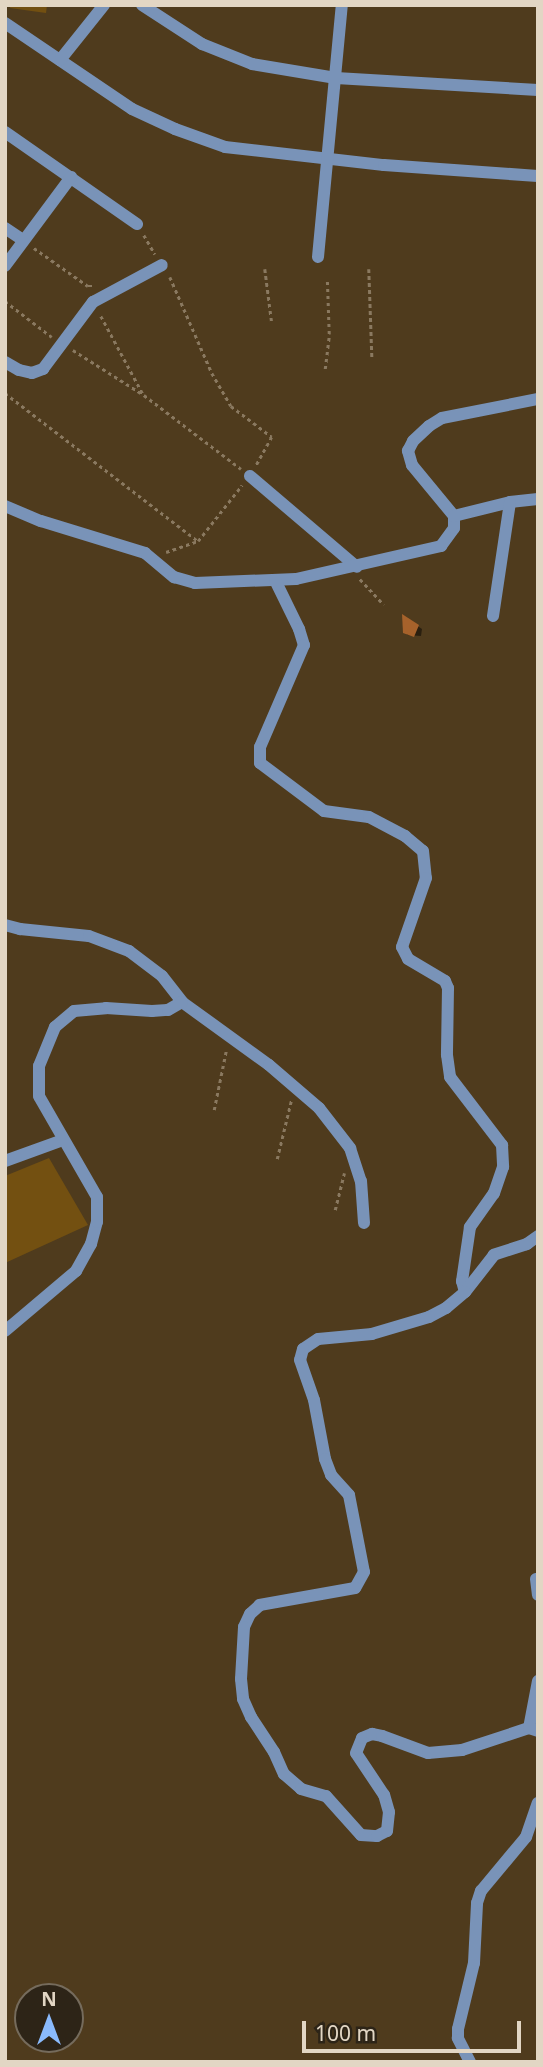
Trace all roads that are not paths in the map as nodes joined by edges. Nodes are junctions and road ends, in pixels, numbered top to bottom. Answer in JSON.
{"nodes":[{"id":1,"x":104,"y":5,"type":"edge"},
{"id":2,"x":142,"y":5,"type":"edge"},
{"id":3,"x":342,"y":5,"type":"edge"},
{"id":4,"x":5,"y":23,"type":"edge"},
{"id":5,"x":60,"y":60,"type":"junction"},
{"id":6,"x":336,"y":78,"type":"junction"},
{"id":7,"x":538,"y":90,"type":"edge"},
{"id":8,"x":5,"y":132,"type":"edge"},
{"id":9,"x":329,"y":159,"type":"junction"},
{"id":10,"x":538,"y":176,"type":"edge"},
{"id":11,"x":71,"y":177,"type":"junction"},
{"id":12,"x":137,"y":224,"type":"road end"},
{"id":13,"x":5,"y":228,"type":"edge"},
{"id":14,"x":23,"y":240,"type":"junction"},
{"id":15,"x":318,"y":257,"type":"dead end"},
{"id":16,"x":162,"y":265,"type":"road end"},
{"id":17,"x":5,"y":266,"type":"edge"},
{"id":18,"x":5,"y":362,"type":"edge"},
{"id":19,"x":538,"y":399,"type":"edge"},
{"id":20,"x":250,"y":476,"type":"road end"},
{"id":21,"x":538,"y":499,"type":"edge"},
{"id":22,"x":510,"y":502,"type":"junction"},
{"id":23,"x":5,"y":506,"type":"edge"},
{"id":24,"x":454,"y":516,"type":"junction"},
{"id":25,"x":353,"y":567,"type":"junction"},
{"id":26,"x":275,"y":580,"type":"junction"},
{"id":27,"x":492,"y":616,"type":"dead end"},
{"id":28,"x":5,"y":925,"type":"edge"},
{"id":29,"x":182,"y":1002,"type":"junction"},
{"id":30,"x":63,"y":1140,"type":"junction"},
{"id":31,"x":5,"y":1161,"type":"edge"},
{"id":32,"x":364,"y":1223,"type":"dead end"},
{"id":33,"x":538,"y":1236,"type":"edge"},
{"id":34,"x":465,"y":1292,"type":"junction"},
{"id":35,"x":5,"y":1331,"type":"edge"},
{"id":36,"x":536,"y":1579,"type":"edge"},
{"id":37,"x":538,"y":1595,"type":"edge"},
{"id":38,"x":538,"y":1681,"type":"edge"},
{"id":39,"x":533,"y":1729,"type":"edge"},
{"id":40,"x":538,"y":1803,"type":"edge"},
{"id":41,"x":470,"y":2062,"type":"edge"}],
"edges":[{"from":1,"to":5,"type":"street"},
{"from":2,"to":6,"type":"street"},
{"from":3,"to":6,"type":"street"},
{"from":4,"to":5,"type":"street"},
{"from":5,"to":9,"type":"street"},
{"from":6,"to":7,"type":"street"},
{"from":6,"to":9,"type":"street"},
{"from":8,"to":11,"type":"street"},
{"from":9,"to":10,"type":"street"},
{"from":9,"to":15,"type":"street"},
{"from":11,"to":12,"type":"street"},
{"from":11,"to":14,"type":"street"},
{"from":13,"to":14,"type":"street"},
{"from":14,"to":17,"type":"street"},
{"from":16,"to":18,"type":"street"},
{"from":19,"to":24,"type":"street"},
{"from":20,"to":25,"type":"street"},
{"from":21,"to":22,"type":"street"},
{"from":22,"to":24,"type":"street"},
{"from":22,"to":27,"type":"street"},
{"from":23,"to":26,"type":"street"},
{"from":24,"to":25,"type":"street"},
{"from":25,"to":26,"type":"street"},
{"from":26,"to":34,"type":"street"},
{"from":28,"to":29,"type":"street"},
{"from":29,"to":30,"type":"street"},
{"from":29,"to":32,"type":"street"},
{"from":30,"to":31,"type":"street"},
{"from":30,"to":35,"type":"street"},
{"from":33,"to":34,"type":"street"},
{"from":34,"to":39,"type":"street"},
{"from":36,"to":37,"type":"street"},
{"from":38,"to":39,"type":"street"},
{"from":40,"to":41,"type":"street"}]}
